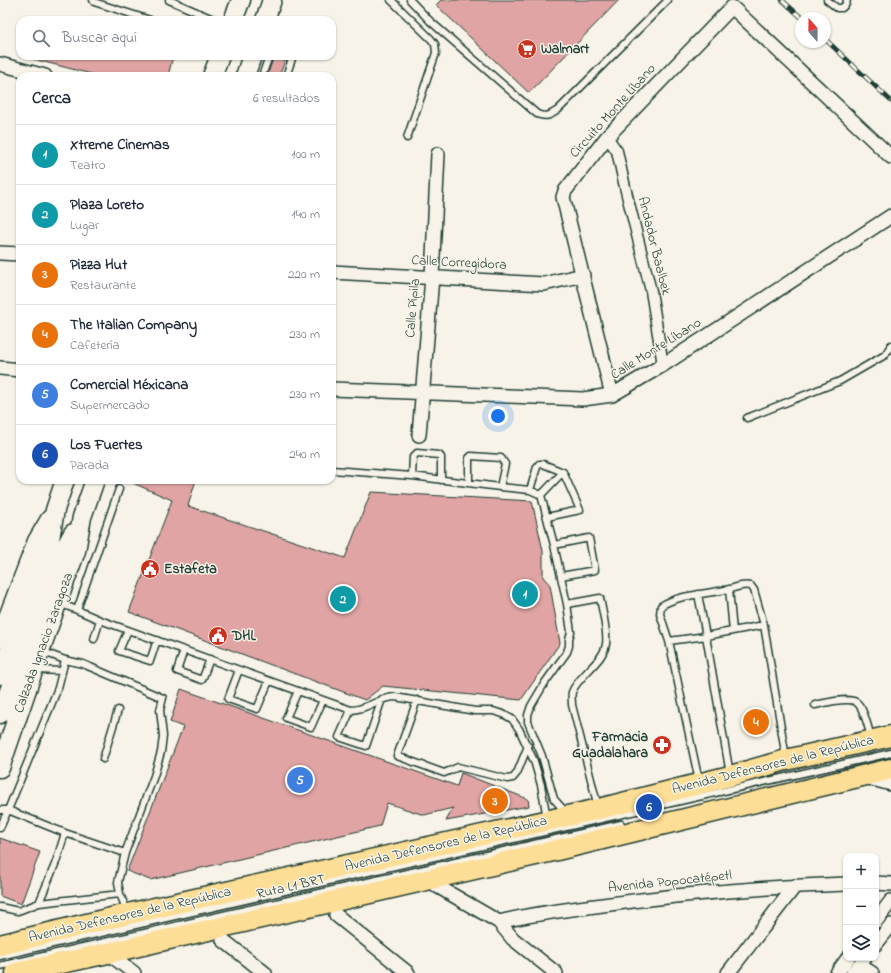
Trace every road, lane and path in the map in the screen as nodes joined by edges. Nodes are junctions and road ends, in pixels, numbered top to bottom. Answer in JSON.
{"nodes":[{"id":1,"x":93,"y":0,"type":"edge"},
{"id":2,"x":169,"y":0,"type":"edge"},
{"id":3,"x":241,"y":0,"type":"edge"},
{"id":4,"x":272,"y":0,"type":"edge"},
{"id":5,"x":391,"y":0,"type":"edge"},
{"id":6,"x":410,"y":0,"type":"edge"},
{"id":7,"x":668,"y":0,"type":"edge"},
{"id":8,"x":827,"y":0,"type":"edge"},
{"id":9,"x":847,"y":0,"type":"edge"},
{"id":10,"x":138,"y":16,"type":"edge"},
{"id":11,"x":206,"y":16,"type":"edge"},
{"id":12,"x":235,"y":16,"type":"edge"},
{"id":13,"x":268,"y":16,"type":"edge"},
{"id":14,"x":218,"y":60,"type":"edge"},
{"id":15,"x":251,"y":60,"type":"edge"},
{"id":16,"x":268,"y":60,"type":"edge"},
{"id":17,"x":292,"y":60,"type":"edge"},
{"id":18,"x":0,"y":64,"type":"edge"},
{"id":19,"x":30,"y":72,"type":"edge"},
{"id":20,"x":214,"y":72,"type":"edge"},
{"id":21,"x":246,"y":72,"type":"edge"},
{"id":22,"x":263,"y":72,"type":"edge"},
{"id":23,"x":287,"y":72,"type":"edge"},
{"id":24,"x":607,"y":137,"type":"junction"},
{"id":25,"x":407,"y":138,"type":"dead end"},
{"id":26,"x":438,"y":154,"type":"dead end"},
{"id":27,"x":891,"y":157,"type":"edge"},
{"id":28,"x":891,"y":216,"type":"edge"},
{"id":29,"x":0,"y":253,"type":"edge"},
{"id":30,"x":16,"y":254,"type":"edge"},
{"id":31,"x":336,"y":272,"type":"edge"},
{"id":32,"x":583,"y":275,"type":"junction"},
{"id":33,"x":432,"y":277,"type":"junction"},
{"id":34,"x":891,"y":345,"type":"edge"},
{"id":35,"x":663,"y":365,"type":"junction"},
{"id":36,"x":0,"y":368,"type":"edge"},
{"id":37,"x":16,"y":370,"type":"edge"},
{"id":38,"x":336,"y":389,"type":"edge"},
{"id":39,"x":422,"y":393,"type":"junction"},
{"id":40,"x":612,"y":395,"type":"junction"},
{"id":41,"x":747,"y":418,"type":"dead end"},
{"id":42,"x":419,"y":435,"type":"dead end"},
{"id":43,"x":336,"y":470,"type":"edge"},
{"id":44,"x":563,"y":472,"type":"junction"},
{"id":45,"x":412,"y":476,"type":"junction"},
{"id":46,"x":441,"y":480,"type":"junction"},
{"id":47,"x":469,"y":483,"type":"junction"},
{"id":48,"x":64,"y":484,"type":"edge"},
{"id":49,"x":94,"y":484,"type":"edge"},
{"id":50,"x":500,"y":487,"type":"junction"},
{"id":51,"x":119,"y":489,"type":"dead end"},
{"id":52,"x":530,"y":490,"type":"junction"},
{"id":53,"x":541,"y":495,"type":"junction"},
{"id":54,"x":55,"y":510,"type":"junction"},
{"id":55,"x":82,"y":517,"type":"junction"},
{"id":56,"x":547,"y":517,"type":"junction"},
{"id":57,"x":554,"y":545,"type":"junction"},
{"id":58,"x":561,"y":576,"type":"junction"},
{"id":59,"x":729,"y":589,"type":"junction"},
{"id":60,"x":698,"y":594,"type":"junction"},
{"id":61,"x":58,"y":603,"type":"junction"},
{"id":62,"x":566,"y":604,"type":"junction"},
{"id":63,"x":77,"y":610,"type":"junction"},
{"id":64,"x":29,"y":618,"type":"junction"},
{"id":65,"x":100,"y":620,"type":"junction"},
{"id":66,"x":764,"y":625,"type":"junction"},
{"id":67,"x":128,"y":630,"type":"junction"},
{"id":68,"x":733,"y":631,"type":"junction"},
{"id":69,"x":706,"y":636,"type":"junction"},
{"id":70,"x":0,"y":638,"type":"edge"},
{"id":71,"x":94,"y":638,"type":"dead end"},
{"id":72,"x":157,"y":640,"type":"junction"},
{"id":73,"x":669,"y":641,"type":"junction"},
{"id":74,"x":184,"y":650,"type":"junction"},
{"id":75,"x":40,"y":651,"type":"junction"},
{"id":76,"x":210,"y":659,"type":"junction"},
{"id":77,"x":65,"y":660,"type":"junction"},
{"id":78,"x":34,"y":670,"type":"junction"},
{"id":79,"x":239,"y":670,"type":"junction"},
{"id":80,"x":62,"y":671,"type":"junction"},
{"id":81,"x":0,"y":674,"type":"edge"},
{"id":82,"x":269,"y":680,"type":"junction"},
{"id":83,"x":298,"y":691,"type":"junction"},
{"id":84,"x":382,"y":699,"type":"junction"},
{"id":85,"x":323,"y":700,"type":"junction"},
{"id":86,"x":417,"y":700,"type":"junction"},
{"id":87,"x":815,"y":705,"type":"dead end"},
{"id":88,"x":118,"y":710,"type":"dead end"},
{"id":89,"x":351,"y":710,"type":"junction"},
{"id":90,"x":0,"y":714,"type":"edge"},
{"id":91,"x":891,"y":736,"type":"edge"},
{"id":92,"x":871,"y":740,"type":"junction"},
{"id":93,"x":528,"y":746,"type":"junction"},
{"id":94,"x":891,"y":753,"type":"edge"},
{"id":95,"x":103,"y":759,"type":"dead end"},
{"id":96,"x":786,"y":760,"type":"junction"},
{"id":97,"x":891,"y":763,"type":"edge"},
{"id":98,"x":0,"y":768,"type":"edge"},
{"id":99,"x":891,"y":769,"type":"edge"},
{"id":100,"x":857,"y":774,"type":"junction"},
{"id":101,"x":730,"y":776,"type":"junction"},
{"id":102,"x":700,"y":783,"type":"junction"},
{"id":103,"x":891,"y":784,"type":"edge"},
{"id":104,"x":599,"y":809,"type":"junction"},
{"id":105,"x":0,"y":810,"type":"edge"},
{"id":106,"x":8,"y":810,"type":"junction"},
{"id":107,"x":572,"y":815,"type":"junction"},
{"id":108,"x":547,"y":821,"type":"junction"},
{"id":109,"x":628,"y":823,"type":"dead end"},
{"id":110,"x":0,"y":828,"type":"edge"},
{"id":111,"x":65,"y":833,"type":"junction"},
{"id":112,"x":125,"y":854,"type":"junction"},
{"id":113,"x":879,"y":883,"type":"edge"},
{"id":114,"x":843,"y":884,"type":"edge"},
{"id":115,"x":891,"y":884,"type":"edge"},
{"id":116,"x":437,"y":886,"type":"dead end"},
{"id":117,"x":795,"y":886,"type":"junction"},
{"id":118,"x":120,"y":894,"type":"junction"},
{"id":119,"x":891,"y":901,"type":"edge"},
{"id":120,"x":39,"y":903,"type":"junction"},
{"id":121,"x":0,"y":907,"type":"edge"},
{"id":122,"x":128,"y":914,"type":"junction"},
{"id":123,"x":336,"y":915,"type":"dead end"},
{"id":124,"x":879,"y":917,"type":"edge"},
{"id":125,"x":499,"y":922,"type":"junction"},
{"id":126,"x":891,"y":925,"type":"edge"},
{"id":127,"x":223,"y":940,"type":"dead end"},
{"id":128,"x":879,"y":940,"type":"edge"},
{"id":129,"x":0,"y":945,"type":"edge"},
{"id":130,"x":108,"y":953,"type":"junction"},
{"id":131,"x":0,"y":956,"type":"edge"},
{"id":132,"x":856,"y":963,"type":"edge"},
{"id":133,"x":0,"y":966,"type":"edge"},
{"id":134,"x":16,"y":973,"type":"edge"},
{"id":135,"x":134,"y":973,"type":"edge"},
{"id":136,"x":265,"y":973,"type":"edge"},
{"id":137,"x":408,"y":973,"type":"edge"},
{"id":138,"x":556,"y":973,"type":"edge"},
{"id":139,"x":728,"y":973,"type":"edge"},
{"id":140,"x":837,"y":973,"type":"edge"},
{"id":141,"x":872,"y":973,"type":"edge"}],
"edges":[{"from":1,"to":10,"type":"lane"},
{"from":2,"to":11,"type":"lane"},
{"from":3,"to":12,"type":"main road"},
{"from":4,"to":13,"type":"main road"},
{"from":5,"to":25,"type":"lane"},
{"from":6,"to":7,"type":"lane"},
{"from":8,"to":9,"type":"lane"},
{"from":14,"to":20,"type":"main road"},
{"from":15,"to":21,"type":"main road"},
{"from":16,"to":22,"type":"lane"},
{"from":17,"to":23,"type":"lane"},
{"from":18,"to":19,"type":"street"},
{"from":24,"to":27,"type":"street","name":"Circuito Monte Líbano"},
{"from":24,"to":32,"type":"street","name":"Circuito Monte Líbano"},
{"from":24,"to":35,"type":"street","name":"Andador Baalbek"},
{"from":26,"to":33,"type":"street","name":"Calle Pípila"},
{"from":28,"to":35,"type":"street","name":"Calle Monte Líbano"},
{"from":29,"to":30,"type":"street"},
{"from":31,"to":33,"type":"street","name":"Calle Corregidora"},
{"from":32,"to":33,"type":"street","name":"Calle Corregidora"},
{"from":32,"to":40,"type":"street","name":"Circuito Monte Líbano"},
{"from":33,"to":39,"type":"street","name":"Calle Pípila"},
{"from":34,"to":41,"type":"lane"},
{"from":35,"to":40,"type":"street","name":"Calle Monte Líbano"},
{"from":36,"to":37,"type":"street"},
{"from":38,"to":39,"type":"street","name":"Calle Monte Líbano"},
{"from":39,"to":40,"type":"street","name":"Calle Monte Líbano"},
{"from":39,"to":42,"type":"street","name":"Calle Pípila"},
{"from":43,"to":45,"type":"lane"},
{"from":44,"to":52,"type":"lane"},
{"from":44,"to":53,"type":"lane"},
{"from":44,"to":56,"type":"lane"},
{"from":45,"to":46,"type":"lane"},
{"from":45,"to":46,"type":"lane"},
{"from":46,"to":47,"type":"lane"},
{"from":47,"to":50,"type":"lane"},
{"from":47,"to":50,"type":"lane"},
{"from":48,"to":54,"type":"main road","name":"Calzada Ignacio Zaragoza"},
{"from":49,"to":55,"type":"main road","name":"Calzada Ignacio Zaragoza"},
{"from":50,"to":52,"type":"lane"},
{"from":51,"to":63,"type":"lane"},
{"from":52,"to":53,"type":"lane"},
{"from":53,"to":56,"type":"lane"},
{"from":54,"to":64,"type":"main road","name":"Calzada Ignacio Zaragoza"},
{"from":54,"to":70,"type":"main road","name":"Calzada Ignacio Zaragoza"},
{"from":55,"to":61,"type":"main road","name":"Calzada Ignacio Zaragoza"},
{"from":55,"to":64,"type":"main road","name":"Calzada Ignacio Zaragoza"},
{"from":56,"to":57,"type":"lane"},
{"from":57,"to":58,"type":"lane"},
{"from":57,"to":58,"type":"lane"},
{"from":58,"to":62,"type":"lane"},
{"from":59,"to":60,"type":"lane"},
{"from":59,"to":66,"type":"lane"},
{"from":59,"to":68,"type":"lane"},
{"from":60,"to":69,"type":"lane"},
{"from":60,"to":73,"type":"lane"},
{"from":61,"to":63,"type":"lane"},
{"from":61,"to":75,"type":"main road","name":"Calzada Ignacio Zaragoza"},
{"from":62,"to":104,"type":"lane"},
{"from":62,"to":107,"type":"lane"},
{"from":63,"to":65,"type":"lane"},
{"from":64,"to":81,"type":"main road","name":"Calzada Ignacio Zaragoza"},
{"from":64,"to":90,"type":"main road","name":"Calzada Ignacio Zaragoza"},
{"from":65,"to":67,"type":"lane"},
{"from":65,"to":71,"type":"lane"},
{"from":66,"to":68,"type":"lane"},
{"from":66,"to":96,"type":"lane"},
{"from":67,"to":72,"type":"lane"},
{"from":67,"to":72,"type":"lane"},
{"from":68,"to":69,"type":"lane"},
{"from":69,"to":73,"type":"lane"},
{"from":69,"to":101,"type":"lane"},
{"from":72,"to":74,"type":"lane"},
{"from":73,"to":102,"type":"lane"},
{"from":74,"to":76,"type":"lane"},
{"from":74,"to":76,"type":"lane"},
{"from":75,"to":77,"type":"lane"},
{"from":75,"to":78,"type":"main road","name":"Calzada Ignacio Zaragoza"},
{"from":76,"to":79,"type":"lane"},
{"from":77,"to":80,"type":"lane"},
{"from":77,"to":112,"type":"lane"},
{"from":78,"to":80,"type":"lane"},
{"from":78,"to":98,"type":"main road","name":"Calzada Ignacio Zaragoza"},
{"from":79,"to":82,"type":"lane"},
{"from":79,"to":82,"type":"lane"},
{"from":80,"to":106,"type":"lane"},
{"from":82,"to":83,"type":"lane"},
{"from":83,"to":85,"type":"lane"},
{"from":83,"to":85,"type":"lane"},
{"from":84,"to":86,"type":"lane"},
{"from":84,"to":89,"type":"lane"},
{"from":84,"to":89,"type":"lane"},
{"from":85,"to":89,"type":"lane"},
{"from":86,"to":93,"type":"lane"},
{"from":86,"to":93,"type":"lane"},
{"from":87,"to":92,"type":"lane"},
{"from":88,"to":95,"type":"lane"},
{"from":91,"to":92,"type":"main road","name":"Avenida Defensores de la República"},
{"from":92,"to":96,"type":"main road","name":"Avenida Defensores de la República"},
{"from":93,"to":108,"type":"lane"},
{"from":94,"to":131,"type":"lane","name":"Ruta L1 BRT"},
{"from":96,"to":101,"type":"main road","name":"Avenida Defensores de la República"},
{"from":97,"to":100,"type":"lane"},
{"from":99,"to":100,"type":"main road"},
{"from":100,"to":103,"type":"street"},
{"from":100,"to":130,"type":"main road"},
{"from":101,"to":102,"type":"main road","name":"Avenida Defensores de la República"},
{"from":102,"to":104,"type":"main road","name":"Avenida Defensores de la República"},
{"from":104,"to":107,"type":"main road","name":"Avenida Defensores de la República"},
{"from":105,"to":106,"type":"lane"},
{"from":106,"to":110,"type":"lane"},
{"from":106,"to":111,"type":"lane"},
{"from":107,"to":108,"type":"main road","name":"Avenida Defensores de la República"},
{"from":108,"to":122,"type":"main road","name":"Avenida Defensores de la República"},
{"from":109,"to":133,"type":"lane","name":"Ruta L1 BRT"},
{"from":111,"to":112,"type":"lane"},
{"from":111,"to":120,"type":"lane"},
{"from":112,"to":118,"type":"lane"},
{"from":113,"to":115,"type":"street"},
{"from":114,"to":117,"type":"street","name":"Avenida Popocatépetl"},
{"from":116,"to":125,"type":"street"},
{"from":117,"to":125,"type":"street","name":"Avenida Popocatépetl"},
{"from":117,"to":139,"type":"street"},
{"from":118,"to":120,"type":"lane"},
{"from":118,"to":122,"type":"lane"},
{"from":119,"to":124,"type":"street"},
{"from":120,"to":121,"type":"lane"},
{"from":122,"to":129,"type":"main road","name":"Avenida Defensores de la República"},
{"from":123,"to":137,"type":"street"},
{"from":125,"to":138,"type":"street"},
{"from":126,"to":128,"type":"street"},
{"from":127,"to":136,"type":"street"},
{"from":130,"to":134,"type":"main road"},
{"from":130,"to":135,"type":"street"},
{"from":132,"to":140,"type":"street"},
{"from":132,"to":141,"type":"street"}]}
